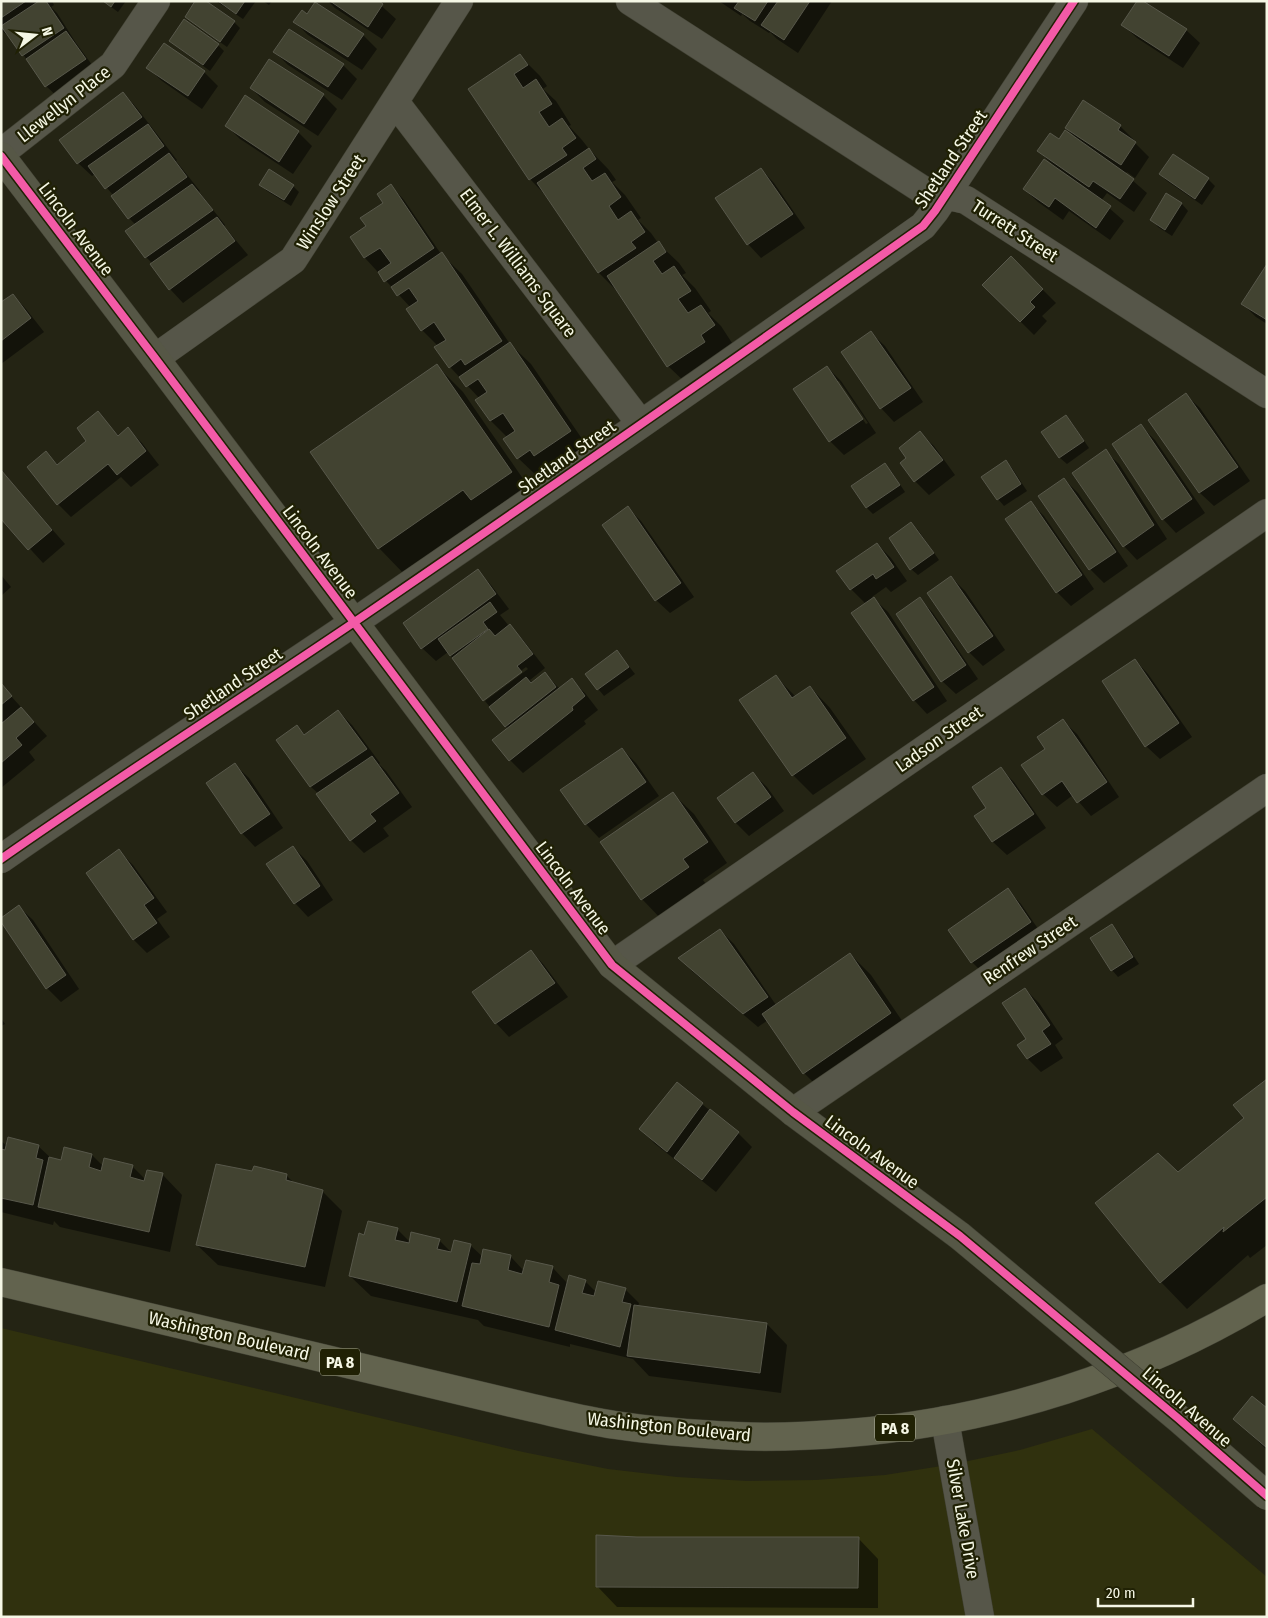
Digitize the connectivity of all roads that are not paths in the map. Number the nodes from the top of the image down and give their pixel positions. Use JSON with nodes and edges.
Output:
{"nodes":[{"id":1,"x":156,"y":1,"type":"edge"},
{"id":2,"x":459,"y":1,"type":"edge"},
{"id":3,"x":630,"y":1,"type":"edge"},
{"id":4,"x":1074,"y":1,"type":"edge"},
{"id":5,"x":395,"y":102,"type":"junction"},
{"id":6,"x":1,"y":154,"type":"edge"},
{"id":7,"x":945,"y":195,"type":"junction"},
{"id":8,"x":155,"y":358,"type":"junction"},
{"id":9,"x":1267,"y":394,"type":"edge"},
{"id":10,"x":641,"y":424,"type":"junction"},
{"id":11,"x":1267,"y":513,"type":"edge"},
{"id":12,"x":354,"y":622,"type":"junction"},
{"id":13,"x":1267,"y":788,"type":"edge"},
{"id":14,"x":3,"y":854,"type":"edge"},
{"id":15,"x":612,"y":965,"type":"junction"},
{"id":16,"x":793,"y":1112,"type":"junction"},
{"id":17,"x":1,"y":1282,"type":"edge"},
{"id":18,"x":1267,"y":1298,"type":"edge"},
{"id":19,"x":945,"y":1420,"type":"junction"},
{"id":20,"x":1267,"y":1496,"type":"edge"},
{"id":21,"x":980,"y":1617,"type":"edge"}],
"edges":[{"from":1,"to":6,"type":"street","name":"Llewellyn Place"},
{"from":2,"to":5,"type":"street","name":"Winslow Street"},
{"from":3,"to":7,"type":"street","name":"Turrett Street"},
{"from":4,"to":7,"type":"street","name":"Shetland Street"},
{"from":5,"to":8,"type":"street","name":"Winslow Street"},
{"from":5,"to":10,"type":"street","name":"Elmer L. Williams Square"},
{"from":6,"to":8,"type":"street","name":"Lincoln Avenue"},
{"from":7,"to":9,"type":"street","name":"Turrett Street"},
{"from":7,"to":10,"type":"street","name":"Shetland Street"},
{"from":8,"to":12,"type":"street","name":"Lincoln Avenue"},
{"from":10,"to":12,"type":"street","name":"Shetland Street"},
{"from":11,"to":15,"type":"street","name":"Ladson Street"},
{"from":12,"to":14,"type":"street","name":"Shetland Street"},
{"from":12,"to":15,"type":"street","name":"Lincoln Avenue"},
{"from":13,"to":16,"type":"street","name":"Renfrew Street"},
{"from":15,"to":16,"type":"street","name":"Lincoln Avenue"},
{"from":16,"to":20,"type":"street","name":"Lincoln Avenue","bridge":true},
{"from":17,"to":19,"type":"highway","name":"Washington Boulevard","number":"PA 8"},
{"from":18,"to":19,"type":"highway","name":"Washington Boulevard","number":"PA 8"},
{"from":19,"to":21,"type":"street","name":"Silver Lake Drive"}]}
